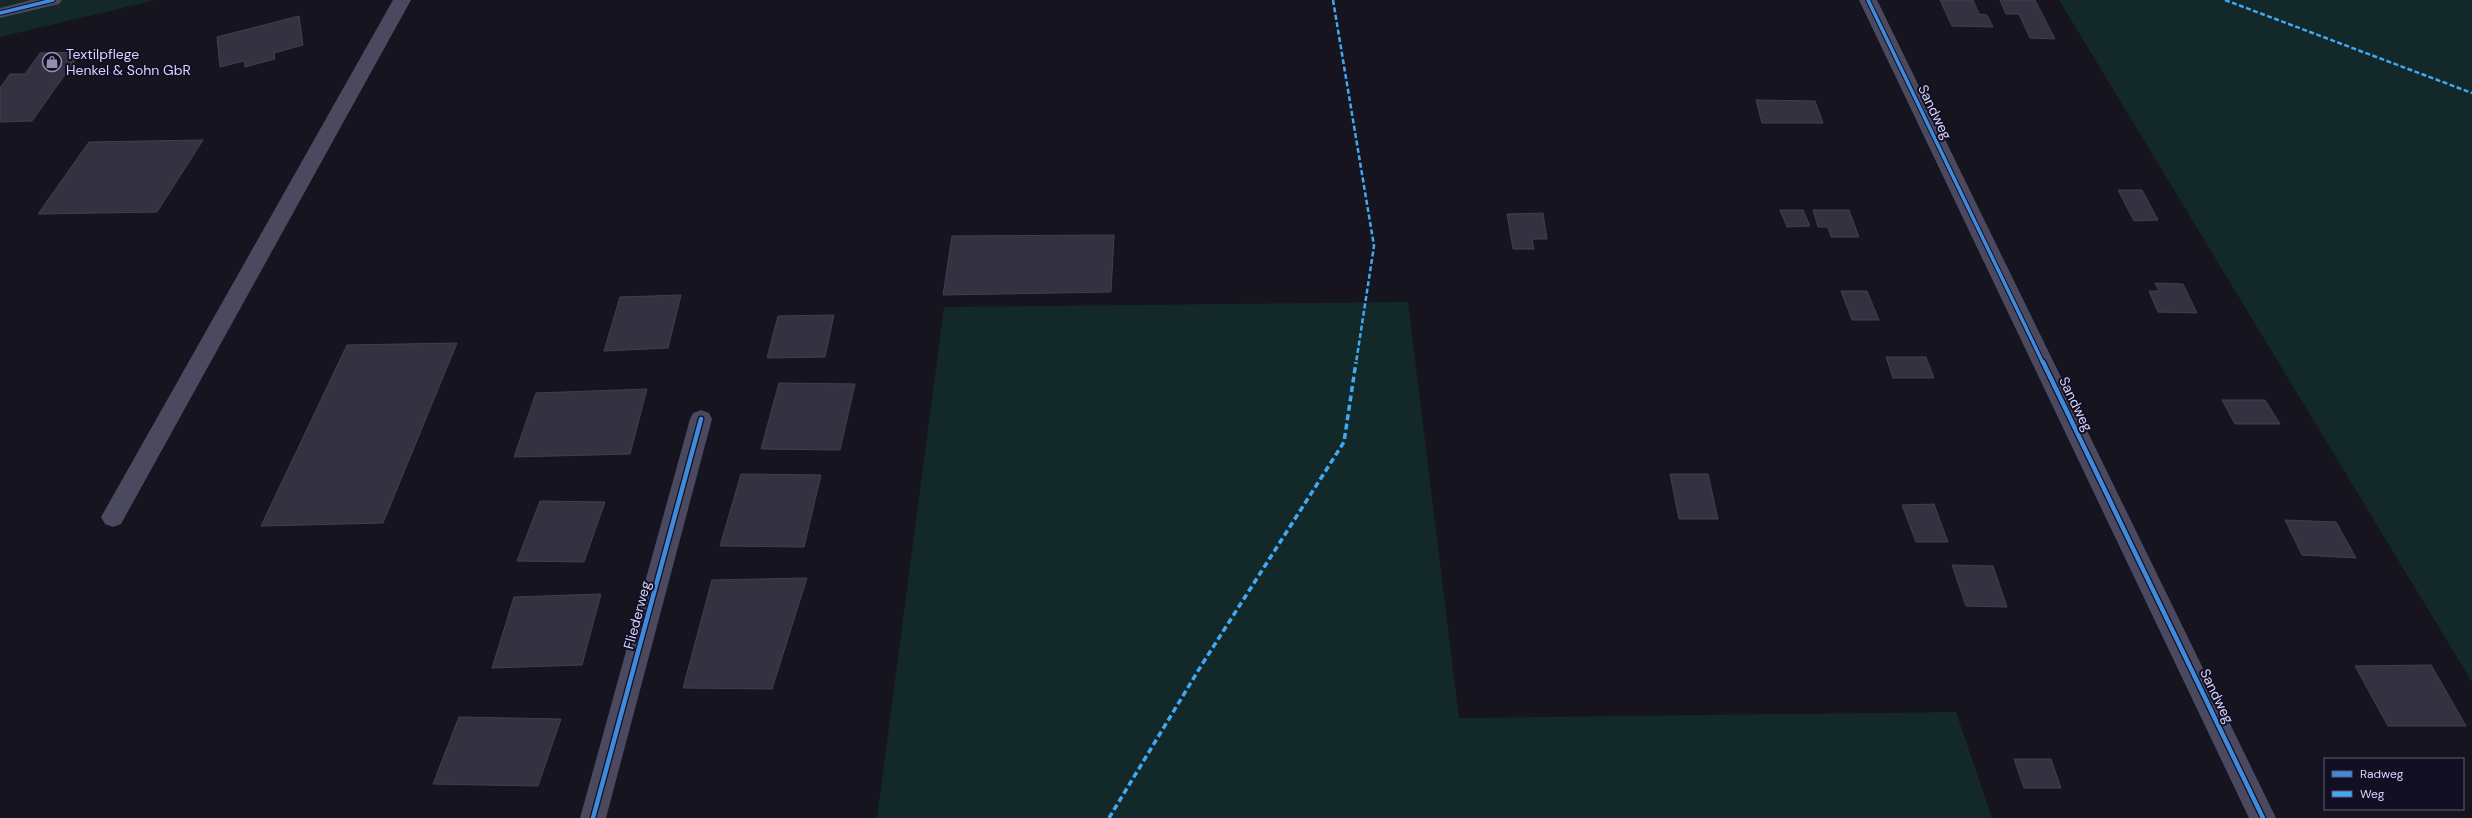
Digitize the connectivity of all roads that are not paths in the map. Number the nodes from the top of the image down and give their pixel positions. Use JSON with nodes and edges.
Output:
{"nodes":[{"id":1,"x":53,"y":0,"type":"edge"},
{"id":2,"x":402,"y":0,"type":"edge"},
{"id":3,"x":1868,"y":0,"type":"edge"},
{"id":4,"x":0,"y":13,"type":"edge"},
{"id":5,"x":701,"y":419,"type":"dead end"},
{"id":6,"x":113,"y":517,"type":"dead end"},
{"id":7,"x":593,"y":818,"type":"edge"},
{"id":8,"x":2263,"y":818,"type":"edge"}],
"edges":[{"from":1,"to":4,"type":"street"},
{"from":2,"to":6,"type":"street"},
{"from":3,"to":8,"type":"street","name":"Sandweg"},
{"from":5,"to":7,"type":"street","name":"Fliederweg"}]}
